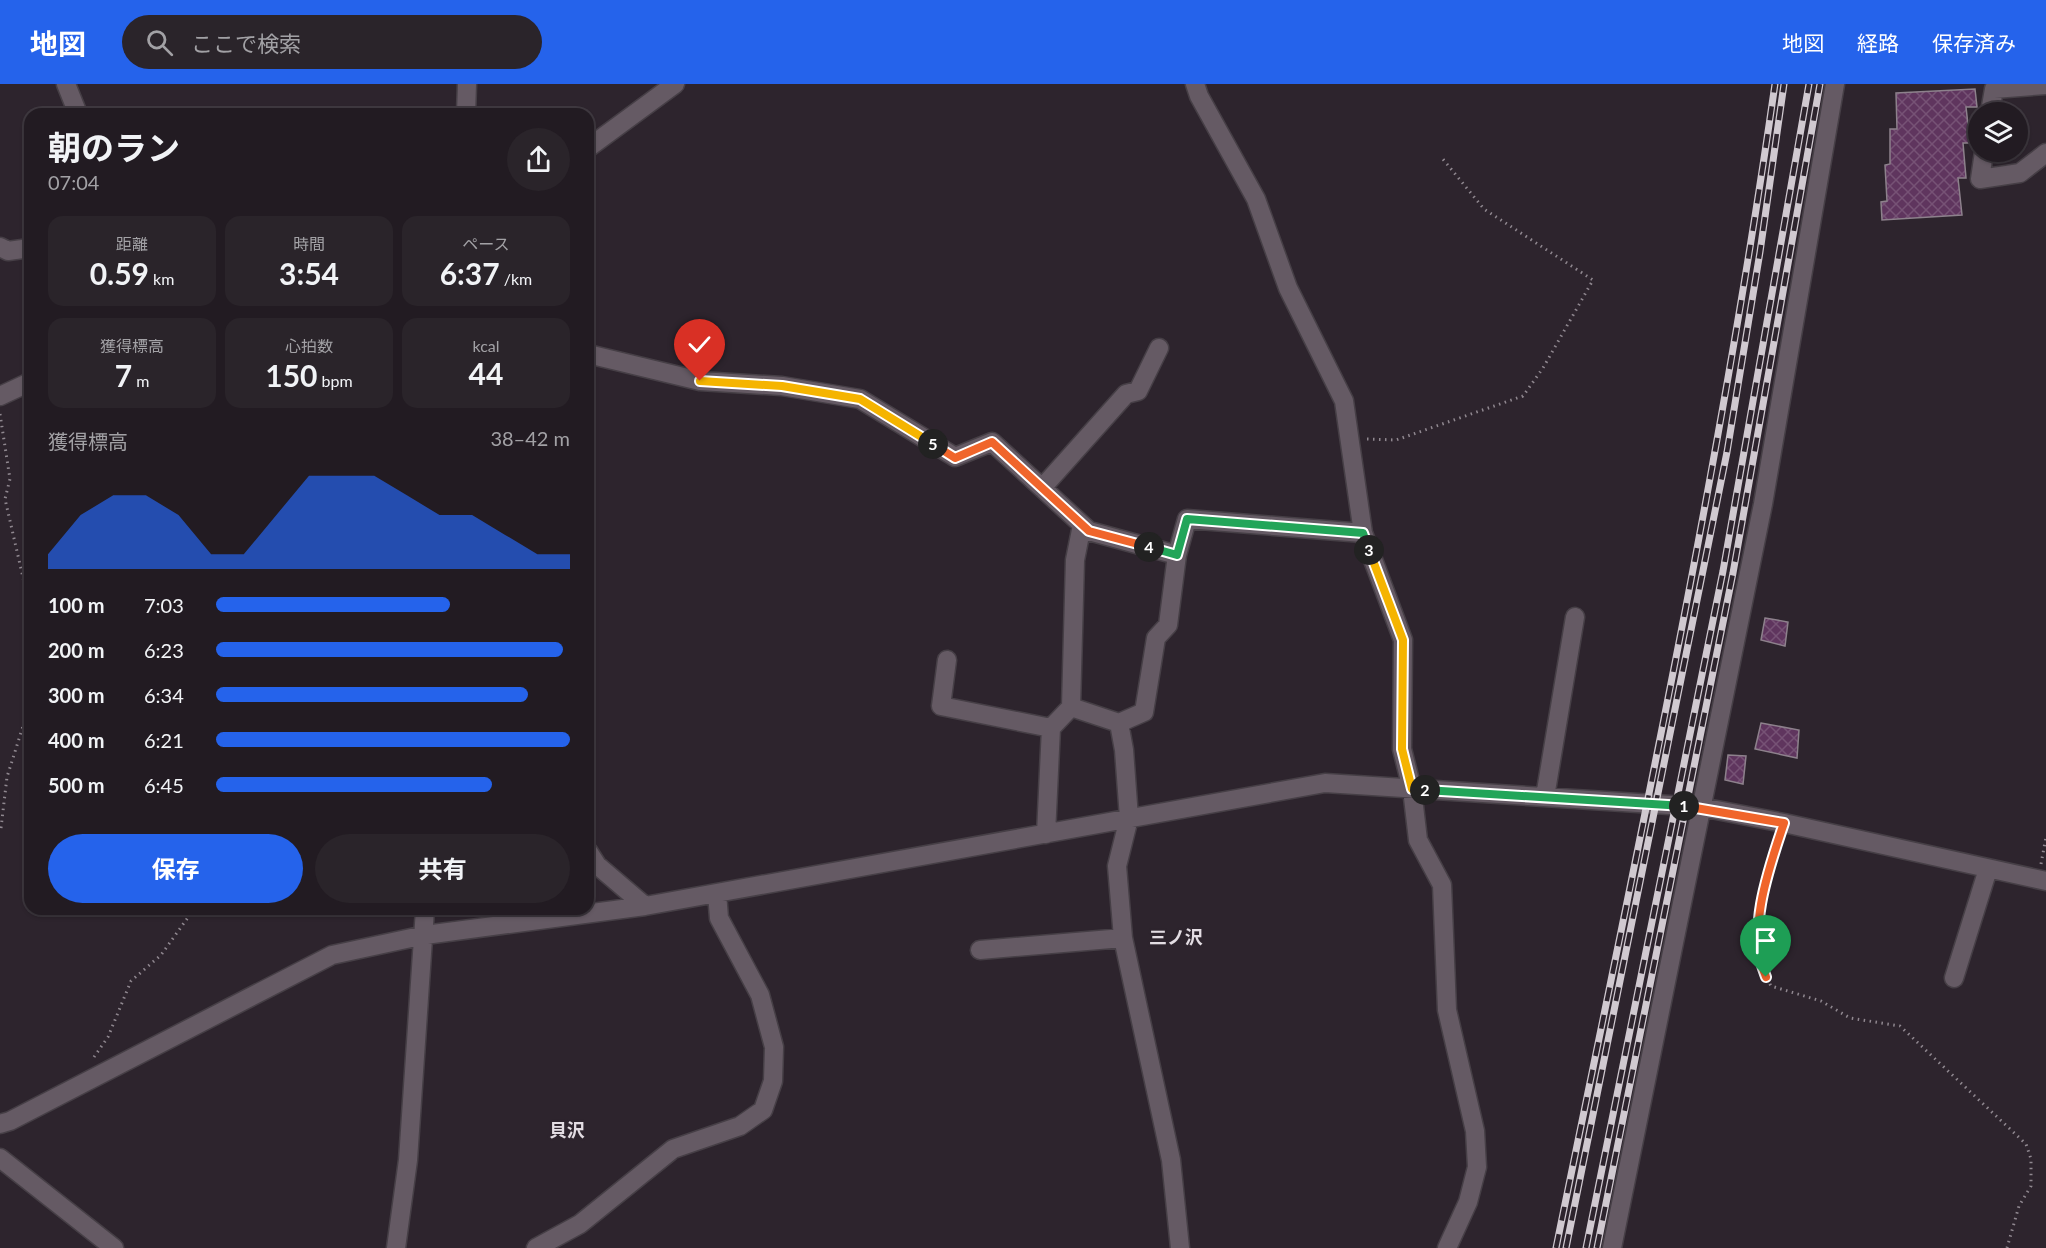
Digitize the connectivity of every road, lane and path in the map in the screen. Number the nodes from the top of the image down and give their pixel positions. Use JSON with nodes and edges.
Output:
{"nodes":[{"id":1,"x":66,"y":84,"type":"edge"},
{"id":2,"x":467,"y":84,"type":"edge"},
{"id":3,"x":675,"y":84,"type":"edge"},
{"id":4,"x":1196,"y":84,"type":"edge"},
{"id":5,"x":1835,"y":84,"type":"edge"},
{"id":6,"x":2046,"y":85,"type":"edge"},
{"id":7,"x":1992,"y":102,"type":"edge"},
{"id":8,"x":76,"y":108,"type":"edge"},
{"id":9,"x":466,"y":108,"type":"edge"},
{"id":10,"x":594,"y":144,"type":"edge"},
{"id":11,"x":2046,"y":153,"type":"edge"},
{"id":12,"x":1442,"y":158,"type":"dead end"},
{"id":13,"x":1983,"y":162,"type":"edge"},
{"id":14,"x":0,"y":247,"type":"edge"},
{"id":15,"x":24,"y":249,"type":"edge"},
{"id":16,"x":1160,"y":348,"type":"dead end"},
{"id":17,"x":594,"y":355,"type":"edge"},
{"id":18,"x":24,"y":385,"type":"edge"},
{"id":19,"x":0,"y":396,"type":"edge"},
{"id":20,"x":0,"y":414,"type":"edge"},
{"id":21,"x":1351,"y":439,"type":"junction"},
{"id":22,"x":1042,"y":488,"type":"junction"},
{"id":23,"x":1082,"y":525,"type":"junction"},
{"id":24,"x":1363,"y":533,"type":"junction"},
{"id":25,"x":1177,"y":555,"type":"junction"},
{"id":26,"x":24,"y":582,"type":"edge"},
{"id":27,"x":1575,"y":618,"type":"dead end"},
{"id":28,"x":946,"y":660,"type":"dead end"},
{"id":29,"x":1071,"y":707,"type":"junction"},
{"id":30,"x":24,"y":723,"type":"edge"},
{"id":31,"x":1119,"y":723,"type":"junction"},
{"id":32,"x":1051,"y":728,"type":"junction"},
{"id":33,"x":1412,"y":789,"type":"junction"},
{"id":34,"x":1545,"y":797,"type":"junction"},
{"id":35,"x":1701,"y":807,"type":"junction"},
{"id":36,"x":1129,"y":818,"type":"junction"},
{"id":37,"x":1784,"y":823,"type":"junction"},
{"id":38,"x":1,"y":828,"type":"edge"},
{"id":39,"x":1046,"y":834,"type":"junction"},
{"id":40,"x":2046,"y":837,"type":"edge"},
{"id":41,"x":594,"y":860,"type":"edge"},
{"id":42,"x":1988,"y":869,"type":"junction"},
{"id":43,"x":2042,"y":880,"type":"edge"},
{"id":44,"x":717,"y":893,"type":"junction"},
{"id":45,"x":645,"y":906,"type":"junction"},
{"id":46,"x":594,"y":913,"type":"edge"},
{"id":47,"x":190,"y":915,"type":"edge"},
{"id":48,"x":425,"y":915,"type":"edge"},
{"id":49,"x":577,"y":915,"type":"edge"},
{"id":50,"x":425,"y":935,"type":"junction"},
{"id":51,"x":1123,"y":938,"type":"junction"},
{"id":52,"x":980,"y":950,"type":"dead end"},
{"id":53,"x":1954,"y":978,"type":"dead end"},
{"id":54,"x":84,"y":1083,"type":"junction"},
{"id":55,"x":0,"y":1124,"type":"edge"},
{"id":56,"x":0,"y":1158,"type":"edge"},
{"id":57,"x":114,"y":1248,"type":"edge"},
{"id":58,"x":396,"y":1248,"type":"edge"},
{"id":59,"x":536,"y":1248,"type":"edge"},
{"id":60,"x":1180,"y":1248,"type":"edge"},
{"id":61,"x":1447,"y":1248,"type":"edge"},
{"id":62,"x":1612,"y":1248,"type":"edge"},
{"id":63,"x":2007,"y":1248,"type":"edge"}],
"edges":[{"from":1,"to":8,"type":"street"},
{"from":2,"to":9,"type":"street"},
{"from":3,"to":10,"type":"street"},
{"from":4,"to":21,"type":"street"},
{"from":5,"to":35,"type":"street"},
{"from":6,"to":7,"type":"street"},
{"from":11,"to":13,"type":"street"},
{"from":12,"to":21,"type":"path"},
{"from":14,"to":15,"type":"street"},
{"from":16,"to":22,"type":"street"},
{"from":17,"to":22,"type":"street"},
{"from":18,"to":19,"type":"street"},
{"from":20,"to":26,"type":"path"},
{"from":21,"to":24,"type":"street"},
{"from":22,"to":23,"type":"street"},
{"from":23,"to":25,"type":"street"},
{"from":23,"to":29,"type":"street"},
{"from":24,"to":25,"type":"street"},
{"from":24,"to":33,"type":"street"},
{"from":25,"to":31,"type":"street"},
{"from":27,"to":34,"type":"street"},
{"from":28,"to":32,"type":"street"},
{"from":29,"to":31,"type":"street"},
{"from":29,"to":32,"type":"street"},
{"from":30,"to":38,"type":"path"},
{"from":31,"to":36,"type":"street"},
{"from":32,"to":39,"type":"street"},
{"from":33,"to":34,"type":"street"},
{"from":33,"to":36,"type":"street"},
{"from":33,"to":61,"type":"street"},
{"from":34,"to":35,"type":"street"},
{"from":35,"to":37,"type":"street"},
{"from":35,"to":62,"type":"street"},
{"from":36,"to":39,"type":"street"},
{"from":36,"to":51,"type":"street"},
{"from":37,"to":42,"type":"street"},
{"from":37,"to":63,"type":"path"},
{"from":39,"to":44,"type":"street"},
{"from":40,"to":43,"type":"path"},
{"from":41,"to":45,"type":"street"},
{"from":42,"to":43,"type":"street"},
{"from":42,"to":53,"type":"street"},
{"from":44,"to":45,"type":"street"},
{"from":44,"to":59,"type":"street"},
{"from":45,"to":46,"type":"street"},
{"from":47,"to":54,"type":"path"},
{"from":48,"to":50,"type":"street"},
{"from":49,"to":50,"type":"street"},
{"from":50,"to":54,"type":"street"},
{"from":50,"to":58,"type":"street"},
{"from":51,"to":52,"type":"street"},
{"from":51,"to":60,"type":"street"},
{"from":54,"to":55,"type":"street"},
{"from":56,"to":57,"type":"street"}]}
